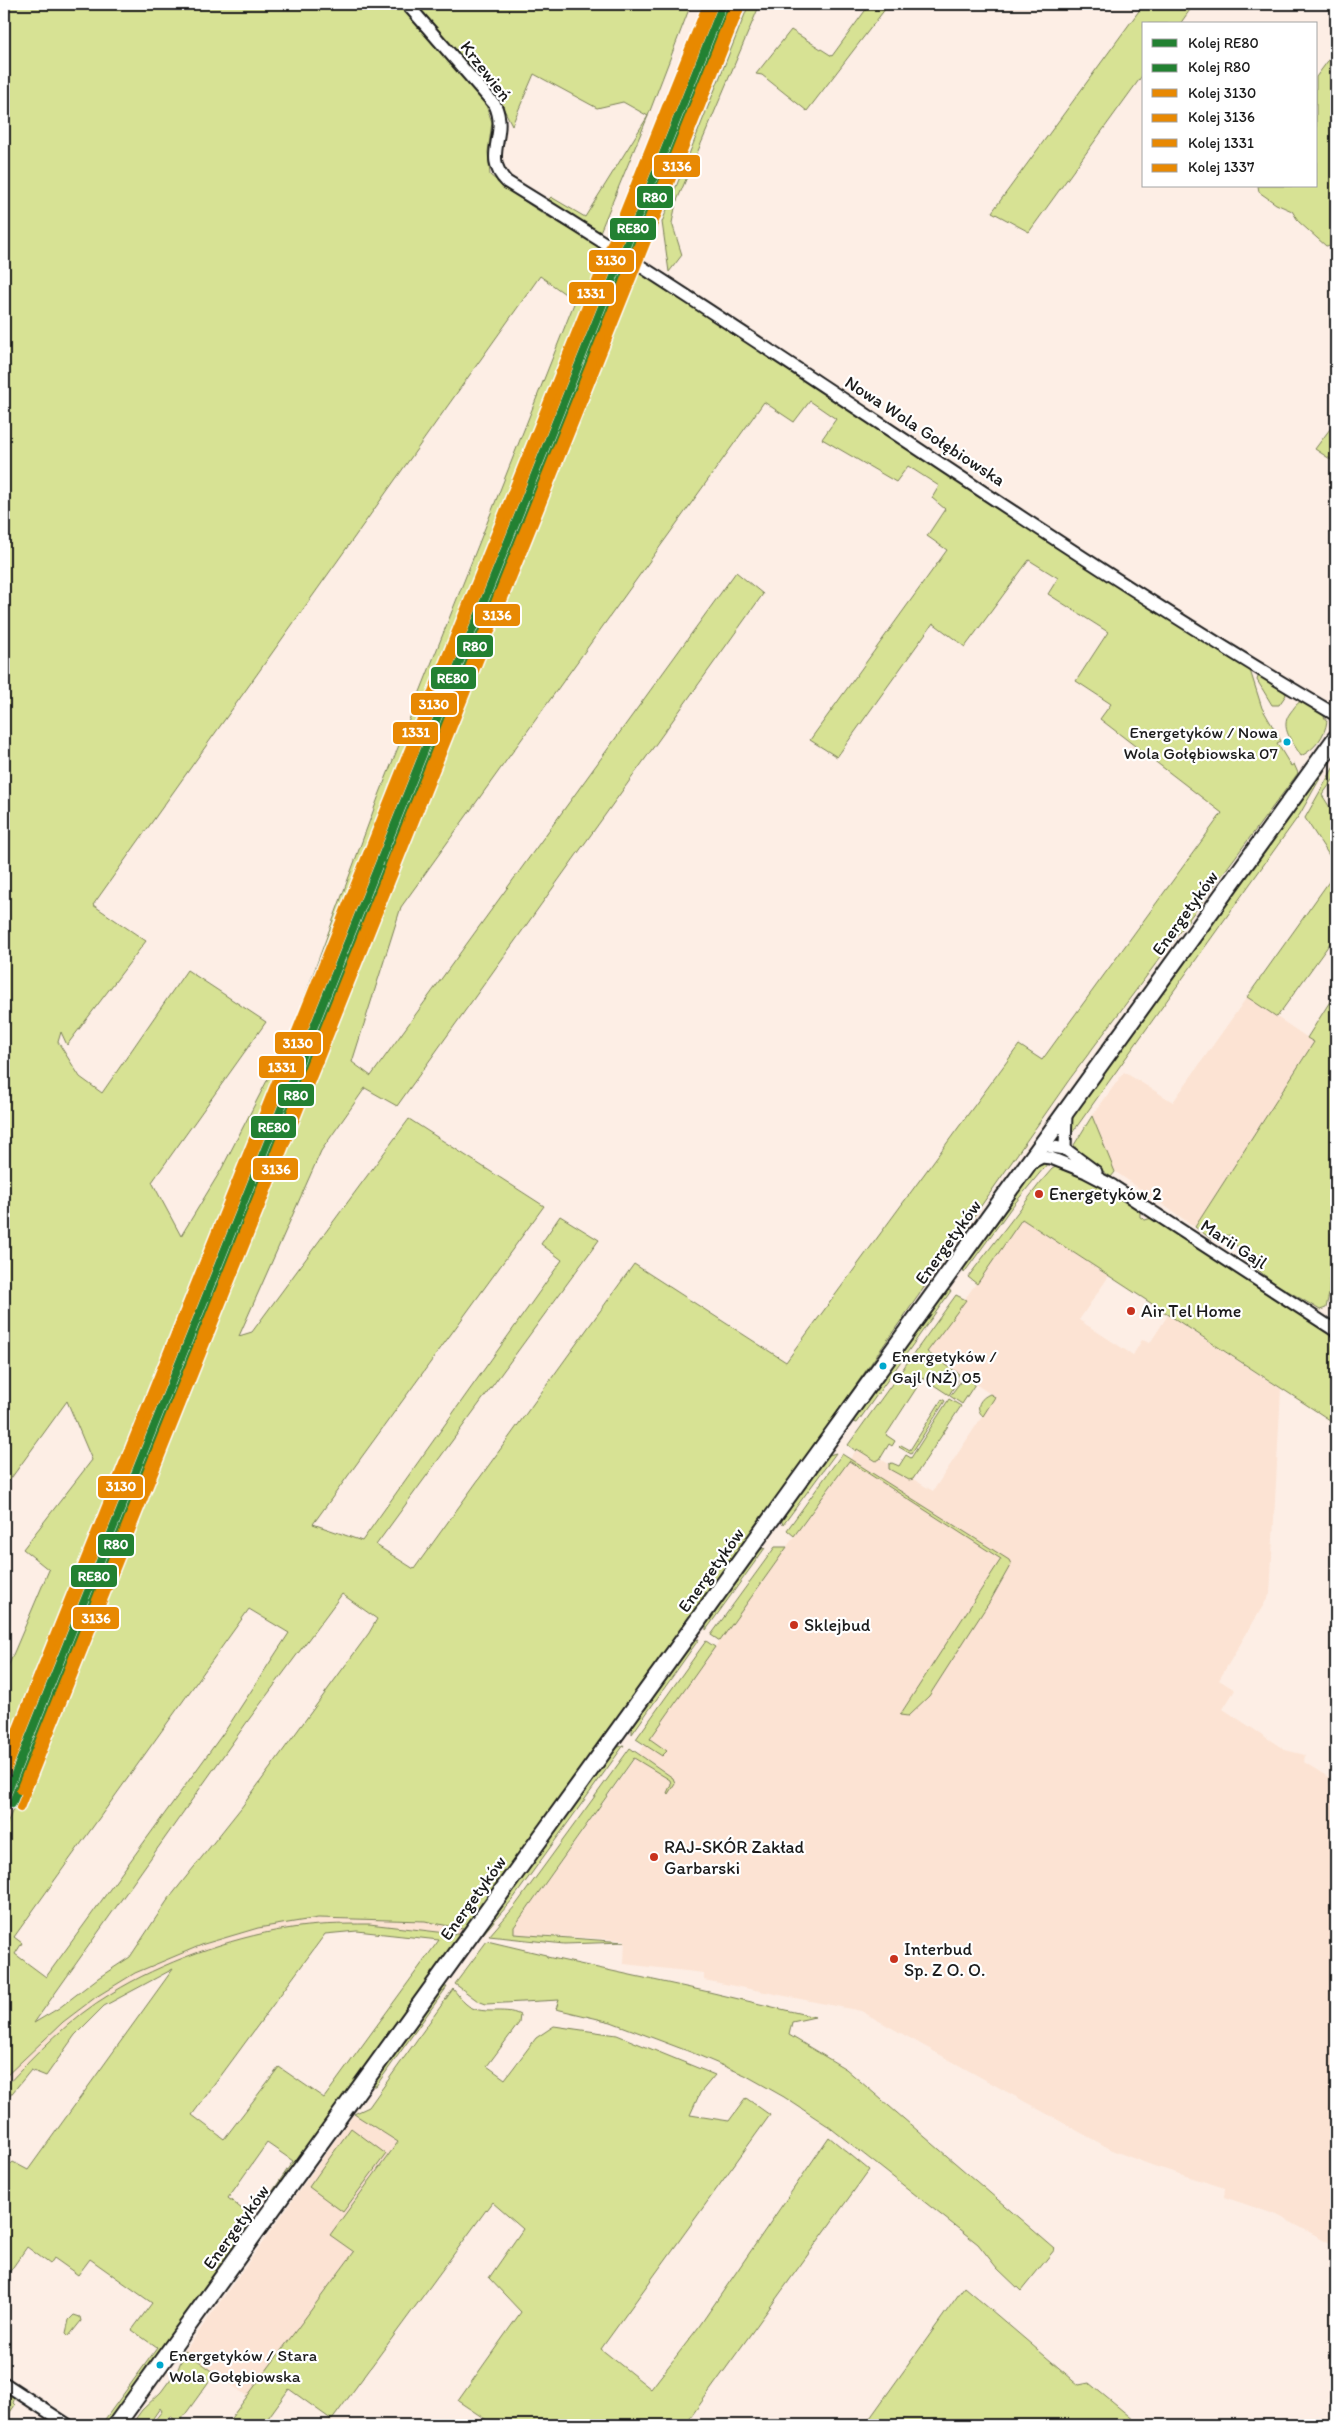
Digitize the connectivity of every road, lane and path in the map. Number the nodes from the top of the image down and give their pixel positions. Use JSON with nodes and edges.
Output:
{"nodes":[{"id":1,"x":407,"y":4,"type":"edge"},
{"id":2,"x":498,"y":172,"type":"joint"},
{"id":3,"x":1336,"y":715,"type":"edge"},
{"id":4,"x":1336,"y":738,"type":"edge"},
{"id":5,"x":1066,"y":1111,"type":"junction"},
{"id":6,"x":1042,"y":1145,"type":"junction"},
{"id":7,"x":1065,"y":1149,"type":"junction"},
{"id":8,"x":1057,"y":1160,"type":"junction"},
{"id":9,"x":1028,"y":1165,"type":"junction"},
{"id":10,"x":1113,"y":1186,"type":"junction"},
{"id":11,"x":1336,"y":1331,"type":"edge"},
{"id":12,"x":4,"y":2384,"type":"edge"},
{"id":13,"x":68,"y":2425,"type":"edge"},
{"id":14,"x":116,"y":2425,"type":"edge"}],
"edges":[{"from":1,"to":2,"type":"street","name":"Krzewień"},
{"from":2,"to":3,"type":"street","name":"Nowa Wola Gołębiowska"},
{"from":4,"to":5,"type":"main road","name":"Energetyków"},
{"from":5,"to":6,"type":"main road","name":"Energetyków"},
{"from":5,"to":7,"type":"street"},
{"from":6,"to":7,"type":"street","name":"Marii Gajl"},
{"from":6,"to":8,"type":"street","name":"Marii Gajl"},
{"from":6,"to":9,"type":"main road","name":"Energetyków"},
{"from":7,"to":10,"type":"street","name":"Marii Gajl"},
{"from":8,"to":9,"type":"street","name":"Marii Gajl"},
{"from":8,"to":10,"type":"street","name":"Marii Gajl"},
{"from":9,"to":14,"type":"main road","name":"Energetyków"},
{"from":10,"to":11,"type":"street","name":"Marii Gajl"},
{"from":12,"to":13,"type":"street"}]}
